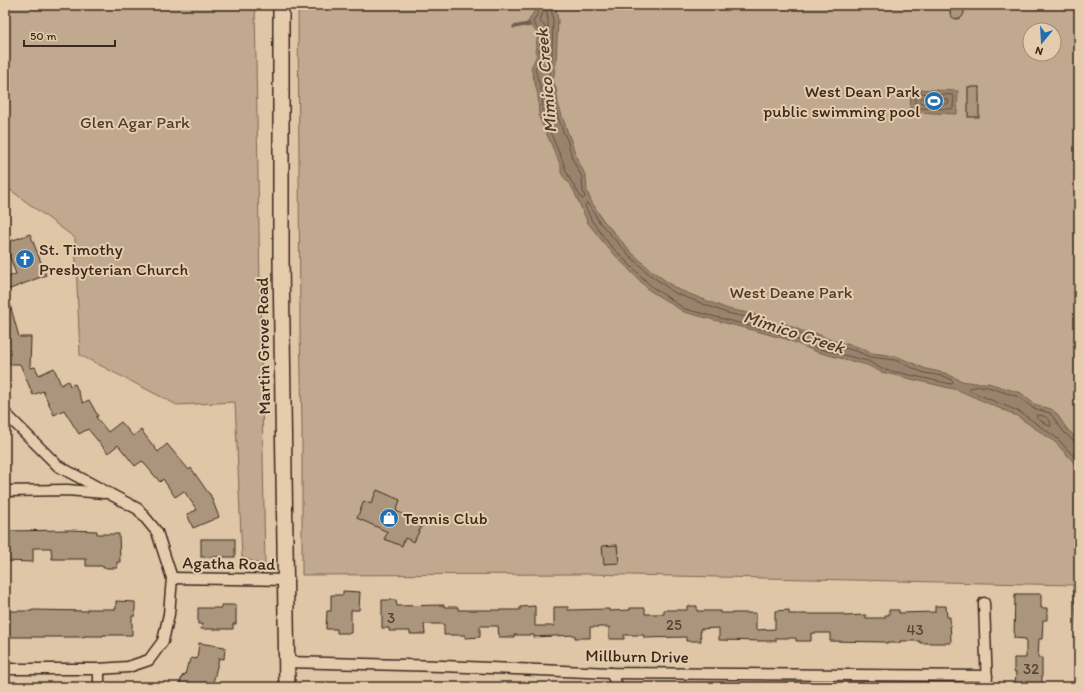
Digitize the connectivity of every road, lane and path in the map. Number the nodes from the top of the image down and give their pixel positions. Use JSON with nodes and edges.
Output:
{"nodes":[{"id":1,"x":281,"y":5,"type":"edge"},
{"id":2,"x":5,"y":413,"type":"edge"},
{"id":3,"x":5,"y":491,"type":"edge"},
{"id":4,"x":108,"y":493,"type":"junction"},
{"id":5,"x":172,"y":578,"type":"junction"},
{"id":6,"x":285,"y":580,"type":"junction"},
{"id":7,"x":984,"y":603,"type":"dead end"},
{"id":8,"x":287,"y":662,"type":"junction"},
{"id":9,"x":5,"y":669,"type":"edge"},
{"id":10,"x":99,"y":669,"type":"junction"},
{"id":11,"x":611,"y":673,"type":"junction"},
{"id":12,"x":987,"y":676,"type":"junction"},
{"id":13,"x":99,"y":687,"type":"edge"},
{"id":14,"x":287,"y":687,"type":"edge"},
{"id":15,"x":618,"y":687,"type":"edge"},
{"id":16,"x":987,"y":687,"type":"edge"}],
"edges":[{"from":1,"to":6,"type":"main road","name":"Martin Grove Road"},
{"from":2,"to":4,"type":"street"},
{"from":3,"to":4,"type":"street"},
{"from":4,"to":5,"type":"street"},
{"from":5,"to":6,"type":"street","name":"Agatha Road"},
{"from":5,"to":10,"type":"street"},
{"from":6,"to":8,"type":"main road","name":"Martin Grove Road"},
{"from":7,"to":12,"type":"street"},
{"from":8,"to":11,"type":"street","name":"Millburn Drive"},
{"from":8,"to":14,"type":"main road","name":"Martin Grove Road"},
{"from":9,"to":10,"type":"street"},
{"from":10,"to":13,"type":"street"},
{"from":11,"to":12,"type":"street","name":"Millburn Drive"},
{"from":11,"to":15,"type":"street"},
{"from":12,"to":16,"type":"street"}]}
